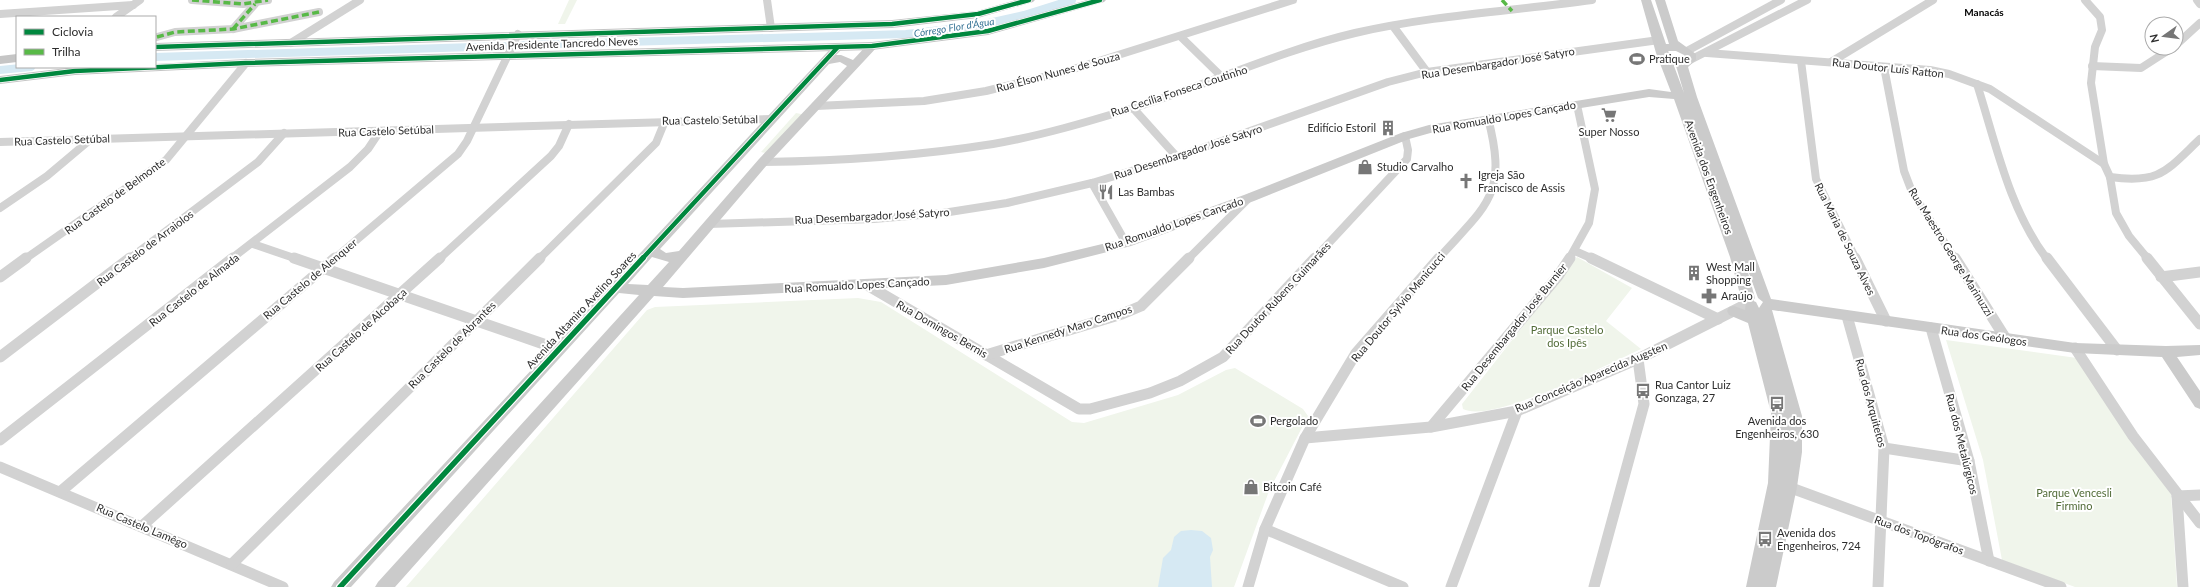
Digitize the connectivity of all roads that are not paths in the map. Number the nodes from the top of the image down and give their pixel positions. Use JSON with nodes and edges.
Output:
{"nodes":[{"id":1,"x":192,"y":0,"type":"edge"},
{"id":2,"x":209,"y":0,"type":"edge"},
{"id":3,"x":268,"y":0,"type":"edge"},
{"id":4,"x":360,"y":0,"type":"edge"},
{"id":5,"x":767,"y":0,"type":"edge"},
{"id":6,"x":1029,"y":0,"type":"edge"},
{"id":7,"x":1100,"y":0,"type":"edge"},
{"id":8,"x":1293,"y":0,"type":"edge"},
{"id":9,"x":1592,"y":0,"type":"edge"},
{"id":10,"x":1646,"y":0,"type":"edge"},
{"id":11,"x":1660,"y":0,"type":"edge"},
{"id":12,"x":1781,"y":0,"type":"edge"},
{"id":13,"x":1807,"y":0,"type":"edge"},
{"id":14,"x":1933,"y":0,"type":"edge"},
{"id":15,"x":2085,"y":0,"type":"edge"},
{"id":16,"x":2197,"y":0,"type":"edge"},
{"id":17,"x":136,"y":2,"type":"edge"},
{"id":18,"x":254,"y":4,"type":"junction"},
{"id":19,"x":2200,"y":4,"type":"edge"},
{"id":20,"x":319,"y":12,"type":"dead end"},
{"id":21,"x":0,"y":14,"type":"edge"},
{"id":22,"x":117,"y":16,"type":"edge"},
{"id":23,"x":2200,"y":23,"type":"edge"},
{"id":24,"x":1393,"y":26,"type":"junction"},
{"id":25,"x":772,"y":28,"type":"junction"},
{"id":26,"x":233,"y":29,"type":"junction"},
{"id":27,"x":1180,"y":37,"type":"junction"},
{"id":28,"x":2184,"y":38,"type":"edge"},
{"id":29,"x":1709,"y":40,"type":"junction"},
{"id":30,"x":156,"y":42,"type":"edge"},
{"id":31,"x":291,"y":42,"type":"junction"},
{"id":32,"x":1719,"y":45,"type":"junction"},
{"id":33,"x":512,"y":46,"type":"junction"},
{"id":34,"x":872,"y":46,"type":"junction"},
{"id":35,"x":837,"y":48,"type":"junction"},
{"id":36,"x":1662,"y":49,"type":"junction"},
{"id":37,"x":1707,"y":53,"type":"junction"},
{"id":38,"x":1685,"y":55,"type":"junction"},
{"id":39,"x":1744,"y":55,"type":"junction"},
{"id":40,"x":2160,"y":56,"type":"edge"},
{"id":41,"x":16,"y":58,"type":"edge"},
{"id":42,"x":0,"y":60,"type":"edge"},
{"id":43,"x":825,"y":61,"type":"junction"},
{"id":44,"x":1801,"y":61,"type":"junction"},
{"id":45,"x":1831,"y":62,"type":"junction"},
{"id":46,"x":246,"y":63,"type":"junction"},
{"id":47,"x":855,"y":65,"type":"junction"},
{"id":48,"x":2092,"y":66,"type":"junction"},
{"id":49,"x":156,"y":67,"type":"edge"},
{"id":50,"x":1884,"y":67,"type":"junction"},
{"id":51,"x":139,"y":68,"type":"edge"},
{"id":52,"x":1427,"y":72,"type":"junction"},
{"id":53,"x":1222,"y":77,"type":"junction"},
{"id":54,"x":1674,"y":79,"type":"junction"},
{"id":55,"x":0,"y":80,"type":"edge"},
{"id":56,"x":1978,"y":84,"type":"junction"},
{"id":57,"x":1649,"y":93,"type":"junction"},
{"id":58,"x":1685,"y":96,"type":"junction"},
{"id":59,"x":1577,"y":105,"type":"junction"},
{"id":60,"x":816,"y":106,"type":"junction"},
{"id":61,"x":1133,"y":108,"type":"junction"},
{"id":62,"x":1488,"y":118,"type":"junction"},
{"id":63,"x":772,"y":119,"type":"junction"},
{"id":64,"x":665,"y":121,"type":"junction"},
{"id":65,"x":569,"y":124,"type":"junction"},
{"id":66,"x":474,"y":127,"type":"junction"},
{"id":67,"x":380,"y":132,"type":"junction"},
{"id":68,"x":284,"y":133,"type":"junction"},
{"id":69,"x":187,"y":136,"type":"junction"},
{"id":70,"x":1405,"y":136,"type":"junction"},
{"id":71,"x":91,"y":139,"type":"junction"},
{"id":72,"x":2200,"y":139,"type":"edge"},
{"id":73,"x":0,"y":142,"type":"edge"},
{"id":74,"x":1177,"y":156,"type":"junction"},
{"id":75,"x":763,"y":162,"type":"junction"},
{"id":76,"x":2104,"y":164,"type":"junction"},
{"id":77,"x":2110,"y":177,"type":"junction"},
{"id":78,"x":1092,"y":183,"type":"junction"},
{"id":79,"x":1249,"y":198,"type":"junction"},
{"id":80,"x":0,"y":208,"type":"edge"},
{"id":81,"x":709,"y":224,"type":"junction"},
{"id":82,"x":1126,"y":243,"type":"junction"},
{"id":83,"x":253,"y":244,"type":"junction"},
{"id":84,"x":652,"y":248,"type":"junction"},
{"id":85,"x":1575,"y":251,"type":"junction"},
{"id":86,"x":684,"y":254,"type":"junction"},
{"id":87,"x":1737,"y":257,"type":"junction"},
{"id":88,"x":1751,"y":258,"type":"junction"},
{"id":89,"x":322,"y":268,"type":"junction"},
{"id":90,"x":2200,"y":272,"type":"edge"},
{"id":91,"x":2161,"y":276,"type":"junction"},
{"id":92,"x":0,"y":277,"type":"edge"},
{"id":93,"x":867,"y":285,"type":"junction"},
{"id":94,"x":614,"y":288,"type":"junction"},
{"id":95,"x":649,"y":291,"type":"junction"},
{"id":96,"x":399,"y":296,"type":"junction"},
{"id":97,"x":1758,"y":303,"type":"junction"},
{"id":98,"x":1734,"y":311,"type":"junction"},
{"id":99,"x":1847,"y":316,"type":"junction"},
{"id":100,"x":1718,"y":319,"type":"junction"},
{"id":101,"x":1755,"y":320,"type":"junction"},
{"id":102,"x":476,"y":321,"type":"junction"},
{"id":103,"x":1886,"y":321,"type":"junction"},
{"id":104,"x":2200,"y":324,"type":"edge"},
{"id":105,"x":1932,"y":328,"type":"junction"},
{"id":106,"x":2006,"y":339,"type":"junction"},
{"id":107,"x":2075,"y":348,"type":"junction"},
{"id":108,"x":558,"y":349,"type":"junction"},
{"id":109,"x":2117,"y":350,"type":"junction"},
{"id":110,"x":2200,"y":350,"type":"edge"},
{"id":111,"x":2166,"y":352,"type":"junction"},
{"id":112,"x":986,"y":355,"type":"junction"},
{"id":113,"x":0,"y":358,"type":"edge"},
{"id":114,"x":1638,"y":359,"type":"junction"},
{"id":115,"x":2200,"y":403,"type":"edge"},
{"id":116,"x":1078,"y":409,"type":"joint"},
{"id":117,"x":1517,"y":411,"type":"junction"},
{"id":118,"x":1431,"y":427,"type":"junction"},
{"id":119,"x":1305,"y":438,"type":"junction"},
{"id":120,"x":0,"y":440,"type":"edge"},
{"id":121,"x":1884,"y":448,"type":"junction"},
{"id":122,"x":1969,"y":461,"type":"junction"},
{"id":123,"x":0,"y":466,"type":"edge"},
{"id":124,"x":1783,"y":485,"type":"junction"},
{"id":125,"x":60,"y":492,"type":"junction"},
{"id":126,"x":2200,"y":495,"type":"edge"},
{"id":127,"x":2177,"y":496,"type":"junction"},
{"id":128,"x":1882,"y":521,"type":"junction"},
{"id":129,"x":2200,"y":523,"type":"edge"},
{"id":130,"x":142,"y":526,"type":"junction"},
{"id":131,"x":1265,"y":529,"type":"junction"},
{"id":132,"x":1989,"y":561,"type":"junction"},
{"id":133,"x":232,"y":564,"type":"junction"},
{"id":134,"x":283,"y":587,"type":"edge"},
{"id":135,"x":340,"y":587,"type":"edge"},
{"id":136,"x":384,"y":587,"type":"edge"},
{"id":137,"x":1248,"y":587,"type":"edge"},
{"id":138,"x":1403,"y":587,"type":"edge"},
{"id":139,"x":1451,"y":587,"type":"edge"},
{"id":140,"x":1594,"y":587,"type":"edge"},
{"id":141,"x":1756,"y":587,"type":"edge"},
{"id":142,"x":1767,"y":587,"type":"edge"},
{"id":143,"x":1878,"y":587,"type":"edge"},
{"id":144,"x":2061,"y":587,"type":"edge"},
{"id":145,"x":2183,"y":587,"type":"edge"}],
"edges":[{"from":1,"to":2,"type":"street"},
{"from":2,"to":18,"type":"street"},
{"from":3,"to":18,"type":"street"},
{"from":4,"to":31,"type":"street"},
{"from":5,"to":25,"type":"street"},
{"from":6,"to":25,"type":"main road","name":"Avenida Presidente Tancredo Neves"},
{"from":7,"to":34,"type":"main road","name":"Avenida Presidente Tancredo Neves"},
{"from":8,"to":27,"type":"street","name":"Rua Élson Nunes de Souza"},
{"from":9,"to":24,"type":"street","name":"Rua Cecília Fonseca Coutinho"},
{"from":10,"to":36,"type":"street","name":"Avenida dos Engenheiros"},
{"from":11,"to":38,"type":"street","name":"Avenida dos Engenheiros"},
{"from":12,"to":29,"type":"street"},
{"from":13,"to":32,"type":"street"},
{"from":14,"to":45,"type":"street"},
{"from":15,"to":48,"type":"street"},
{"from":16,"to":19,"type":"street"},
{"from":17,"to":21,"type":"street"},
{"from":17,"to":22,"type":"street"},
{"from":18,"to":26,"type":"street"},
{"from":20,"to":26,"type":"street"},
{"from":23,"to":28,"type":"street"},
{"from":24,"to":52,"type":"street"},
{"from":24,"to":53,"type":"street","name":"Rua Cecília Fonseca Coutinho"},
{"from":25,"to":33,"type":"main road","name":"Avenida Presidente Tancredo Neves"},
{"from":26,"to":30,"type":"street"},
{"from":27,"to":53,"type":"street"},
{"from":27,"to":60,"type":"street","name":"Rua Élson Nunes de Souza"},
{"from":29,"to":32,"type":"street","name":"Rua Doutor Luís Ratton"},
{"from":29,"to":38,"type":"street"},
{"from":30,"to":31,"type":"main road","name":"Avenida Presidente Tancredo Neves"},
{"from":31,"to":33,"type":"main road","name":"Avenida Presidente Tancredo Neves"},
{"from":32,"to":37,"type":"street"},
{"from":32,"to":39,"type":"street","name":"Rua Doutor Luís Ratton"},
{"from":33,"to":35,"type":"main road","name":"Avenida Presidente Tancredo Neves"},
{"from":33,"to":46,"type":"main road","name":"Avenida Presidente Tancredo Neves"},
{"from":33,"to":66,"type":"street","name":"Rua Castelo de Alenquer"},
{"from":34,"to":35,"type":"main road","name":"Avenida Presidente Tancredo Neves"},
{"from":34,"to":47,"type":"street"},
{"from":35,"to":43,"type":"street","name":"Avenida Altamiro Avelino Soares"},
{"from":36,"to":38,"type":"street"},
{"from":36,"to":52,"type":"street","name":"Rua Desembargador José Satyro"},
{"from":36,"to":54,"type":"street","name":"Avenida dos Engenheiros"},
{"from":37,"to":38,"type":"street"},
{"from":37,"to":39,"type":"street","name":"Rua Doutor Luís Ratton"},
{"from":38,"to":58,"type":"street","name":"Avenida dos Engenheiros"},
{"from":39,"to":44,"type":"street","name":"Rua Doutor Luís Ratton"},
{"from":40,"to":48,"type":"street"},
{"from":41,"to":42,"type":"main road"},
{"from":43,"to":47,"type":"street"},
{"from":43,"to":63,"type":"street","name":"Avenida Altamiro Avelino Soares"},
{"from":44,"to":45,"type":"street","name":"Rua Doutor Luís Ratton"},
{"from":44,"to":103,"type":"street","name":"Rua Maria de Souza Alves"},
{"from":45,"to":50,"type":"street","name":"Rua Doutor Luís Ratton"},
{"from":46,"to":49,"type":"main road","name":"Avenida Presidente Tancredo Neves"},
{"from":46,"to":69,"type":"street","name":"Rua Castelo de Belmonte"},
{"from":47,"to":60,"type":"street"},
{"from":48,"to":76,"type":"street"},
{"from":50,"to":56,"type":"street","name":"Rua Doutor Luís Ratton"},
{"from":50,"to":106,"type":"street","name":"Rua Maestro George Marinuzzi"},
{"from":51,"to":55,"type":"main road","name":"Avenida Presidente Tancredo Neves"},
{"from":52,"to":74,"type":"street","name":"Rua Desembargador José Satyro"},
{"from":53,"to":61,"type":"street","name":"Rua Cecília Fonseca Coutinho"},
{"from":54,"to":57,"type":"street","name":"Rua Romualdo Lopes Cançado"},
{"from":54,"to":58,"type":"street","name":"Avenida dos Engenheiros"},
{"from":56,"to":76,"type":"street","name":"Rua Doutor Luís Ratton"},
{"from":56,"to":109,"type":"street"},
{"from":57,"to":58,"type":"street","name":"Rua Romualdo Lopes Cançado"},
{"from":57,"to":59,"type":"street","name":"Rua Romualdo Lopes Cançado"},
{"from":58,"to":87,"type":"street","name":"Avenida dos Engenheiros"},
{"from":58,"to":88,"type":"street","name":"Avenida dos Engenheiros"},
{"from":59,"to":62,"type":"street","name":"Rua Romualdo Lopes Cançado"},
{"from":59,"to":85,"type":"street","name":"Rua Desembargador José Burnier"},
{"from":60,"to":75,"type":"street"},
{"from":61,"to":74,"type":"street"},
{"from":61,"to":75,"type":"street","name":"Rua Cecília Fonseca Coutinho"},
{"from":62,"to":70,"type":"street","name":"Rua Romualdo Lopes Cançado"},
{"from":62,"to":119,"type":"street","name":"Rua Doutor Sylvio Menicucci"},
{"from":63,"to":64,"type":"street","name":"Rua Castelo Setúbal"},
{"from":63,"to":84,"type":"street","name":"Avenida Altamiro Avelino Soares"},
{"from":64,"to":65,"type":"street","name":"Rua Castelo Setúbal"},
{"from":64,"to":102,"type":"street","name":"Rua Castelo de Abrantes"},
{"from":65,"to":66,"type":"street","name":"Rua Castelo Setúbal"},
{"from":65,"to":96,"type":"street","name":"Rua Castelo de Alcobaça"},
{"from":66,"to":67,"type":"street","name":"Rua Castelo Setúbal"},
{"from":66,"to":89,"type":"street","name":"Rua Castelo de Alenquer"},
{"from":67,"to":68,"type":"street","name":"Rua Castelo Setúbal"},
{"from":67,"to":83,"type":"street","name":"Rua Castelo de Almada"},
{"from":68,"to":69,"type":"street","name":"Rua Castelo Setúbal"},
{"from":68,"to":113,"type":"street","name":"Rua Castelo de Arraiolos"},
{"from":69,"to":71,"type":"street","name":"Rua Castelo Setúbal"},
{"from":69,"to":92,"type":"street","name":"Rua Castelo de Belmonte"},
{"from":70,"to":79,"type":"street","name":"Rua Romualdo Lopes Cançado"},
{"from":70,"to":116,"type":"street","name":"Rua Doutor Rubens Guimarães"},
{"from":71,"to":73,"type":"street","name":"Rua Castelo Setúbal"},
{"from":71,"to":80,"type":"street"},
{"from":72,"to":77,"type":"street"},
{"from":74,"to":78,"type":"street","name":"Rua Desembargador José Satyro"},
{"from":75,"to":81,"type":"street"},
{"from":76,"to":77,"type":"street"},
{"from":77,"to":91,"type":"street"},
{"from":78,"to":81,"type":"street","name":"Rua Desembargador José Satyro"},
{"from":78,"to":82,"type":"street"},
{"from":79,"to":82,"type":"street","name":"Rua Romualdo Lopes Cançado"},
{"from":79,"to":112,"type":"street","name":"Rua Kennedy Maro Campos"},
{"from":81,"to":86,"type":"street"},
{"from":82,"to":93,"type":"street","name":"Rua Romualdo Lopes Cançado"},
{"from":83,"to":89,"type":"street"},
{"from":83,"to":120,"type":"street","name":"Rua Castelo de Almada"},
{"from":84,"to":86,"type":"street"},
{"from":84,"to":94,"type":"street","name":"Avenida Altamiro Avelino Soares"},
{"from":85,"to":100,"type":"street"},
{"from":85,"to":118,"type":"street","name":"Rua Desembargador José Burnier"},
{"from":86,"to":95,"type":"street"},
{"from":87,"to":88,"type":"street"},
{"from":87,"to":97,"type":"street","name":"Avenida dos Engenheiros"},
{"from":88,"to":97,"type":"street","name":"Avenida dos Engenheiros"},
{"from":89,"to":96,"type":"street"},
{"from":89,"to":125,"type":"street","name":"Rua Castelo de Alenquer"},
{"from":90,"to":91,"type":"street"},
{"from":91,"to":104,"type":"street"},
{"from":93,"to":95,"type":"street","name":"Rua Romualdo Lopes Cançado"},
{"from":93,"to":112,"type":"street","name":"Rua Domingos Bernis"},
{"from":94,"to":95,"type":"street","name":"Rua Romualdo Lopes Cançado"},
{"from":94,"to":108,"type":"street","name":"Avenida Altamiro Avelino Soares"},
{"from":95,"to":136,"type":"street"},
{"from":96,"to":102,"type":"street"},
{"from":96,"to":130,"type":"street","name":"Rua Castelo de Alcobaça"},
{"from":97,"to":98,"type":"street","name":"Rua Conceição Aparecida Augsten"},
{"from":97,"to":99,"type":"street","name":"Rua dos Geólogos"},
{"from":97,"to":101,"type":"street","name":"Avenida dos Engenheiros"},
{"from":97,"to":124,"type":"street","name":"Avenida dos Engenheiros"},
{"from":98,"to":100,"type":"street","name":"Rua Conceição Aparecida Augsten"},
{"from":98,"to":101,"type":"street"},
{"from":99,"to":103,"type":"street","name":"Rua dos Geólogos"},
{"from":99,"to":121,"type":"street","name":"Rua dos Arquitetos"},
{"from":100,"to":114,"type":"street","name":"Rua Conceição Aparecida Augsten"},
{"from":101,"to":124,"type":"street","name":"Avenida dos Engenheiros"},
{"from":102,"to":108,"type":"street"},
{"from":102,"to":133,"type":"street","name":"Rua Castelo de Abrantes"},
{"from":103,"to":105,"type":"street","name":"Rua dos Geólogos"},
{"from":105,"to":106,"type":"street","name":"Rua dos Geólogos"},
{"from":105,"to":122,"type":"street","name":"Rua dos Metalúrgicos"},
{"from":106,"to":107,"type":"street","name":"Rua dos Geólogos"},
{"from":107,"to":109,"type":"street","name":"Rua dos Geólogos"},
{"from":107,"to":127,"type":"street"},
{"from":108,"to":135,"type":"street","name":"Avenida Altamiro Avelino Soares"},
{"from":109,"to":111,"type":"street","name":"Rua dos Geólogos"},
{"from":110,"to":111,"type":"street","name":"Rua dos Geólogos"},
{"from":111,"to":115,"type":"street"},
{"from":112,"to":116,"type":"street","name":"Rua Domingos Bernis"},
{"from":114,"to":117,"type":"street","name":"Rua Conceição Aparecida Augsten"},
{"from":114,"to":140,"type":"street"},
{"from":117,"to":118,"type":"street","name":"Rua Conceição Aparecida Augsten"},
{"from":117,"to":139,"type":"street"},
{"from":118,"to":119,"type":"street","name":"Rua Conceição Aparecida Augsten"},
{"from":119,"to":131,"type":"street","name":"Rua Doutor Sylvio Menicucci"},
{"from":121,"to":122,"type":"street"},
{"from":121,"to":128,"type":"street","name":"Rua dos Arquitetos"},
{"from":122,"to":132,"type":"street","name":"Rua dos Metalúrgicos"},
{"from":123,"to":125,"type":"street","name":"Rua Castelo Lamêgo"},
{"from":124,"to":128,"type":"street","name":"Rua dos Topógrafos"},
{"from":124,"to":141,"type":"street","name":"Avenida dos Engenheiros"},
{"from":124,"to":142,"type":"street","name":"Avenida dos Engenheiros"},
{"from":125,"to":130,"type":"street","name":"Rua Castelo Lamêgo"},
{"from":126,"to":127,"type":"street"},
{"from":127,"to":129,"type":"street"},
{"from":127,"to":145,"type":"street"},
{"from":128,"to":132,"type":"street","name":"Rua dos Topógrafos"},
{"from":128,"to":143,"type":"street","name":"Rua dos Arquitetos"},
{"from":130,"to":133,"type":"street","name":"Rua Castelo Lamêgo"},
{"from":131,"to":137,"type":"street","name":"Rua Doutor Sylvio Menicucci"},
{"from":131,"to":138,"type":"street"},
{"from":132,"to":144,"type":"street","name":"Rua dos Topógrafos"},
{"from":133,"to":134,"type":"street","name":"Rua Castelo Lamêgo"}]}
